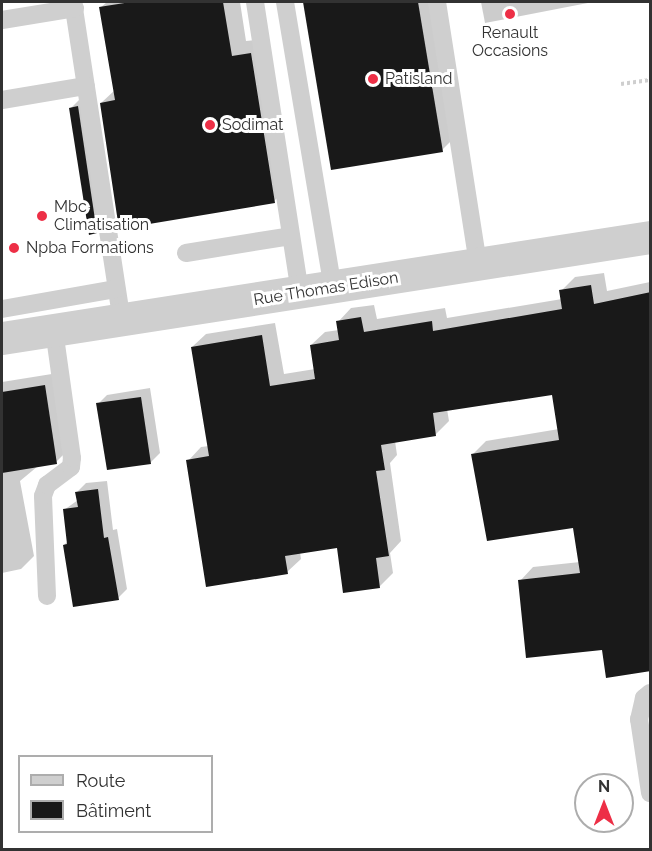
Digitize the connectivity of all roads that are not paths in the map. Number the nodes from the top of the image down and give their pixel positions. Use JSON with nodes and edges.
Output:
{"nodes":[{"id":1,"x":255,"y":2,"type":"edge"},
{"id":2,"x":285,"y":2,"type":"edge"},
{"id":3,"x":437,"y":2,"type":"edge"},
{"id":4,"x":74,"y":5,"type":"edge"},
{"id":5,"x":2,"y":21,"type":"edge"},
{"id":6,"x":86,"y":86,"type":"junction"},
{"id":7,"x":2,"y":100,"type":"edge"},
{"id":8,"x":291,"y":236,"type":"junction"},
{"id":9,"x":651,"y":237,"type":"edge"},
{"id":10,"x":186,"y":253,"type":"dead end"},
{"id":11,"x":478,"y":265,"type":"junction"},
{"id":12,"x":333,"y":288,"type":"junction"},
{"id":13,"x":117,"y":289,"type":"junction"},
{"id":14,"x":300,"y":293,"type":"junction"},
{"id":15,"x":2,"y":309,"type":"edge"},
{"id":16,"x":122,"y":321,"type":"junction"},
{"id":17,"x":54,"y":330,"type":"junction"},
{"id":18,"x":2,"y":338,"type":"edge"},
{"id":19,"x":46,"y":596,"type":"dead end"},
{"id":20,"x":651,"y":693,"type":"edge"},
{"id":21,"x":651,"y":793,"type":"edge"}],
"edges":[{"from":1,"to":8,"type":"lane"},
{"from":2,"to":12,"type":"lane"},
{"from":3,"to":11,"type":"lane"},
{"from":4,"to":5,"type":"lane"},
{"from":4,"to":6,"type":"lane"},
{"from":6,"to":7,"type":"lane"},
{"from":6,"to":13,"type":"lane"},
{"from":8,"to":10,"type":"lane"},
{"from":8,"to":14,"type":"lane"},
{"from":9,"to":11,"type":"street","name":"Rue Thomas Edison"},
{"from":11,"to":12,"type":"street","name":"Rue Thomas Edison"},
{"from":12,"to":14,"type":"street","name":"Rue Thomas Edison"},
{"from":13,"to":15,"type":"lane"},
{"from":13,"to":16,"type":"lane"},
{"from":14,"to":16,"type":"street","name":"Rue Thomas Edison"},
{"from":16,"to":17,"type":"street","name":"Rue Thomas Edison"},
{"from":17,"to":18,"type":"street","name":"Rue Thomas Edison"},
{"from":17,"to":19,"type":"lane"},
{"from":20,"to":21,"type":"lane"}]}
